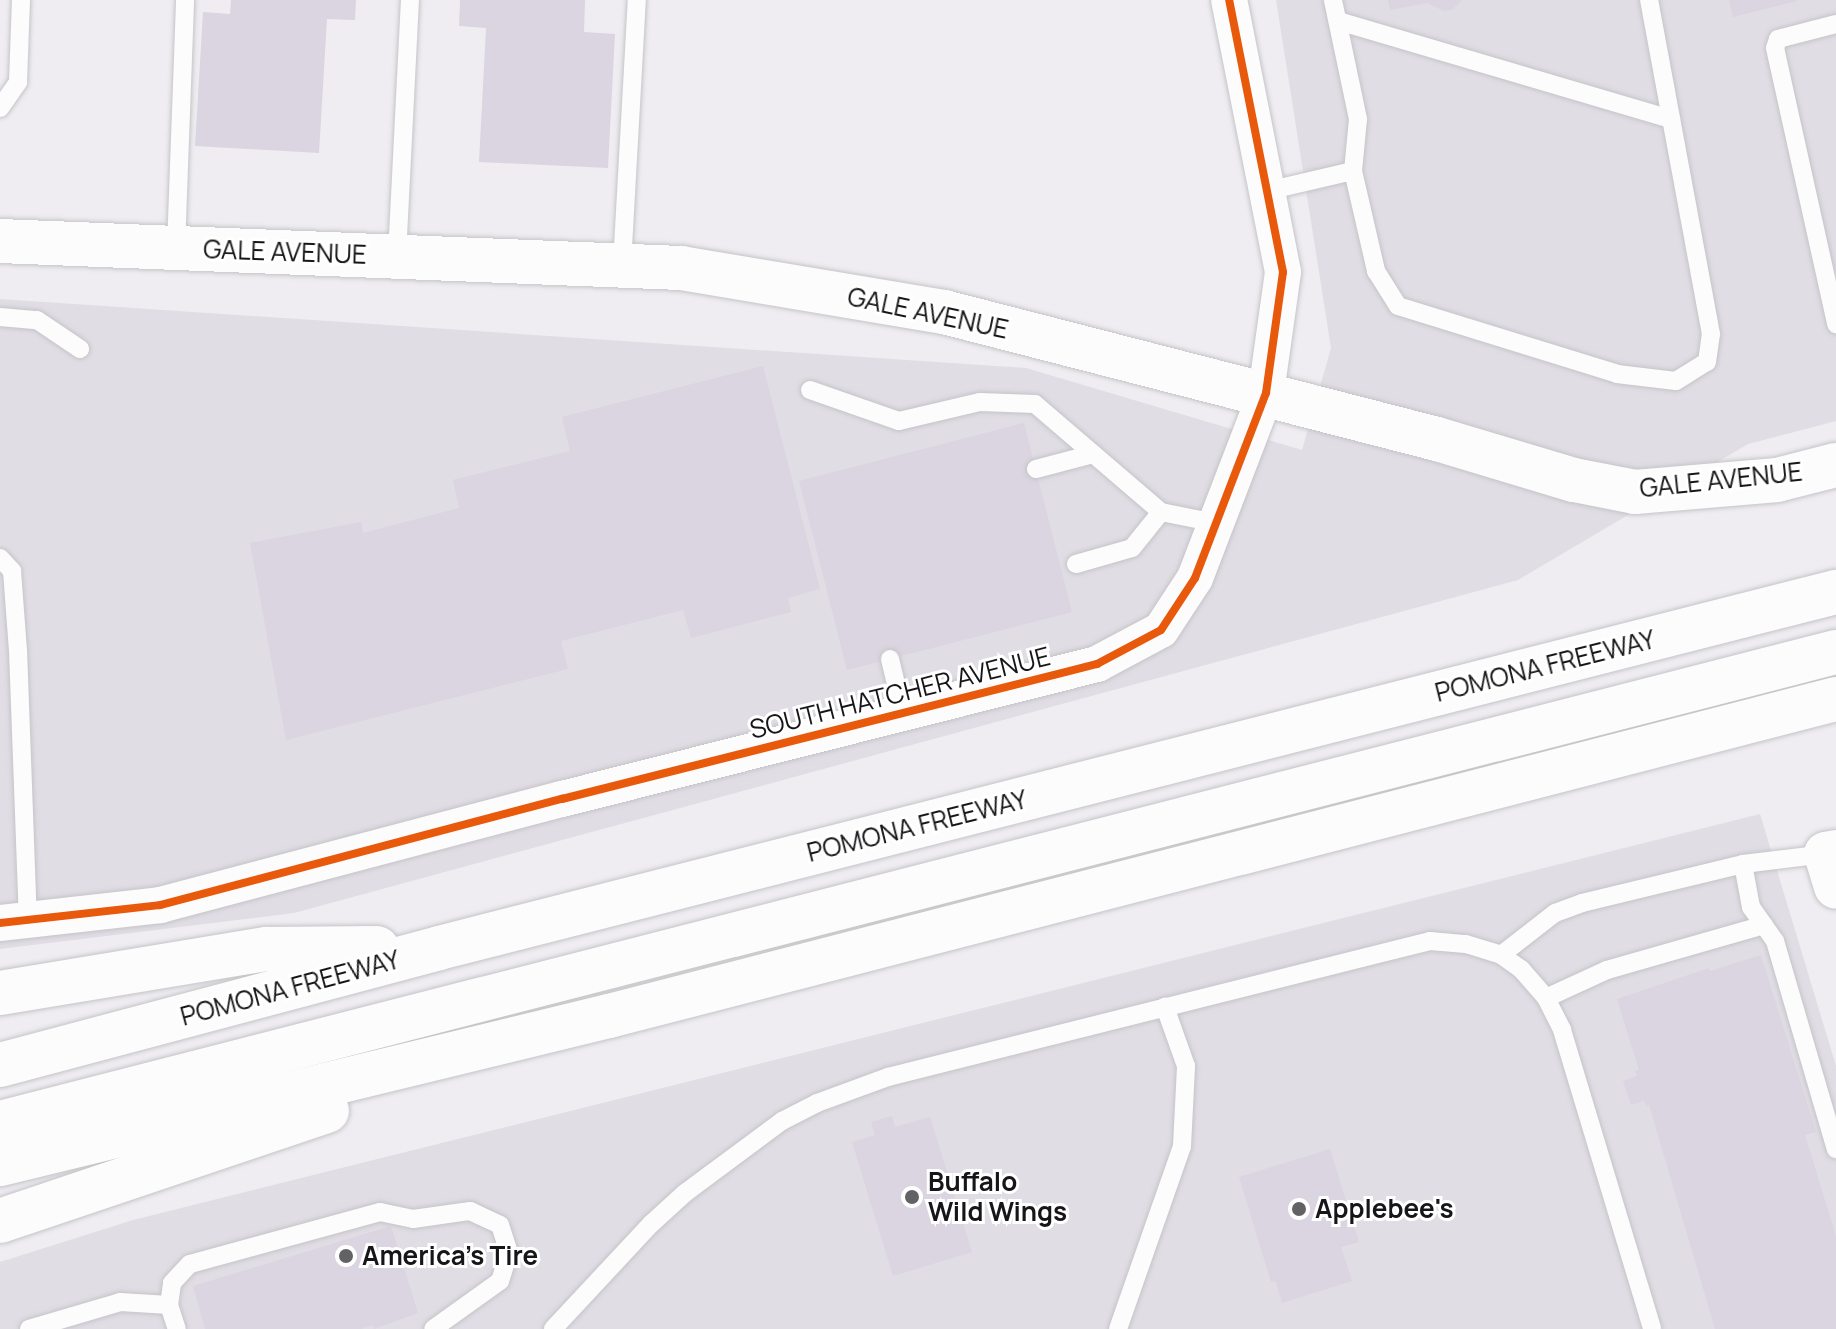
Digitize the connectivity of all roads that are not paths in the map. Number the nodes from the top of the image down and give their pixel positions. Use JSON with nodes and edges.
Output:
{"nodes":[{"id":1,"x":21,"y":0,"type":"edge"},
{"id":2,"x":185,"y":0,"type":"edge"},
{"id":3,"x":410,"y":0,"type":"edge"},
{"id":4,"x":637,"y":0,"type":"edge"},
{"id":5,"x":1229,"y":0,"type":"edge"},
{"id":6,"x":1333,"y":0,"type":"edge"},
{"id":7,"x":1649,"y":0,"type":"edge"},
{"id":8,"x":1338,"y":21,"type":"junction"},
{"id":9,"x":1836,"y":24,"type":"edge"},
{"id":10,"x":0,"y":108,"type":"edge"},
{"id":11,"x":1671,"y":119,"type":"junction"},
{"id":12,"x":1353,"y":171,"type":"junction"},
{"id":13,"x":1267,"y":191,"type":"junction"},
{"id":14,"x":0,"y":241,"type":"edge"},
{"id":15,"x":176,"y":248,"type":"junction"},
{"id":16,"x":397,"y":256,"type":"junction"},
{"id":17,"x":622,"y":265,"type":"junction"},
{"id":18,"x":0,"y":317,"type":"edge"},
{"id":19,"x":1836,"y":324,"type":"edge"},
{"id":20,"x":80,"y":349,"type":"dead end"},
{"id":21,"x":810,"y":390,"type":"dead end"},
{"id":22,"x":1266,"y":393,"type":"junction"},
{"id":23,"x":1093,"y":454,"type":"junction"},
{"id":24,"x":1836,"y":465,"type":"edge"},
{"id":25,"x":1036,"y":469,"type":"dead end"},
{"id":26,"x":1161,"y":512,"type":"junction"},
{"id":27,"x":1216,"y":523,"type":"junction"},
{"id":28,"x":0,"y":558,"type":"edge"},
{"id":29,"x":1076,"y":564,"type":"dead end"},
{"id":30,"x":1836,"y":592,"type":"edge"},
{"id":31,"x":1836,"y":629,"type":"edge"},
{"id":32,"x":1836,"y":652,"type":"edge"},
{"id":33,"x":890,"y":659,"type":"dead end"},
{"id":34,"x":1836,"y":699,"type":"edge"},
{"id":35,"x":903,"y":713,"type":"junction"},
{"id":36,"x":1743,"y":864,"type":"junction"},
{"id":37,"x":1833,"y":864,"type":"edge"},
{"id":38,"x":14,"y":921,"type":"edge"},
{"id":39,"x":1764,"y":925,"type":"junction"},
{"id":40,"x":439,"y":948,"type":"junction"},
{"id":41,"x":1501,"y":955,"type":"junction"},
{"id":42,"x":0,"y":993,"type":"edge"},
{"id":43,"x":1546,"y":998,"type":"junction"},
{"id":44,"x":1165,"y":1007,"type":"junction"},
{"id":45,"x":609,"y":1016,"type":"junction"},
{"id":46,"x":0,"y":1065,"type":"edge"},
{"id":47,"x":0,"y":1098,"type":"edge"},
{"id":48,"x":0,"y":1123,"type":"edge"},
{"id":49,"x":1836,"y":1149,"type":"edge"},
{"id":50,"x":0,"y":1164,"type":"edge"},
{"id":51,"x":0,"y":1221,"type":"edge"},
{"id":52,"x":169,"y":1305,"type":"junction"},
{"id":53,"x":29,"y":1329,"type":"edge"},
{"id":54,"x":177,"y":1329,"type":"edge"},
{"id":55,"x":433,"y":1329,"type":"edge"},
{"id":56,"x":553,"y":1329,"type":"edge"},
{"id":57,"x":1118,"y":1329,"type":"edge"},
{"id":58,"x":1652,"y":1329,"type":"edge"}],
"edges":[{"from":1,"to":10,"type":"lane"},
{"from":2,"to":15,"type":"lane"},
{"from":3,"to":16,"type":"lane"},
{"from":4,"to":17,"type":"lane"},
{"from":5,"to":13,"type":"street","name":"SOUTH HATCHER AVENUE"},
{"from":6,"to":8,"type":"lane"},
{"from":7,"to":11,"type":"lane"},
{"from":8,"to":11,"type":"lane"},
{"from":8,"to":12,"type":"lane"},
{"from":9,"to":19,"type":"lane"},
{"from":11,"to":12,"type":"lane"},
{"from":12,"to":13,"type":"lane"},
{"from":13,"to":22,"type":"street","name":"SOUTH HATCHER AVENUE"},
{"from":14,"to":15,"type":"main road","name":"GALE AVENUE"},
{"from":15,"to":16,"type":"main road","name":"GALE AVENUE"},
{"from":16,"to":17,"type":"main road","name":"GALE AVENUE"},
{"from":17,"to":22,"type":"main road","name":"GALE AVENUE"},
{"from":18,"to":20,"type":"lane"},
{"from":21,"to":23,"type":"lane"},
{"from":22,"to":24,"type":"main road","name":"GALE AVENUE"},
{"from":22,"to":27,"type":"street","name":"SOUTH HATCHER AVENUE"},
{"from":23,"to":25,"type":"lane"},
{"from":23,"to":26,"type":"lane"},
{"from":26,"to":27,"type":"lane"},
{"from":26,"to":29,"type":"lane"},
{"from":27,"to":35,"type":"street","name":"SOUTH HATCHER AVENUE"},
{"from":28,"to":38,"type":"lane"},
{"from":30,"to":40,"type":"main road","name":"POMONA FREEWAY"},
{"from":31,"to":47,"type":"main road"},
{"from":32,"to":48,"type":"main road"},
{"from":33,"to":35,"type":"lane"},
{"from":34,"to":45,"type":"main road"},
{"from":35,"to":38,"type":"street","name":"SOUTH HATCHER AVENUE"},
{"from":36,"to":37,"type":"lane"},
{"from":36,"to":39,"type":"lane"},
{"from":36,"to":41,"type":"lane"},
{"from":39,"to":43,"type":"lane"},
{"from":39,"to":49,"type":"lane"},
{"from":40,"to":42,"type":"main road"},
{"from":40,"to":46,"type":"main road","name":"POMONA FREEWAY"},
{"from":41,"to":43,"type":"lane"},
{"from":41,"to":44,"type":"lane"},
{"from":43,"to":58,"type":"lane"},
{"from":44,"to":56,"type":"lane"},
{"from":44,"to":57,"type":"lane"},
{"from":45,"to":50,"type":"main road"},
{"from":45,"to":51,"type":"main road"},
{"from":52,"to":53,"type":"lane"},
{"from":52,"to":54,"type":"lane"},
{"from":52,"to":55,"type":"lane"}]}
